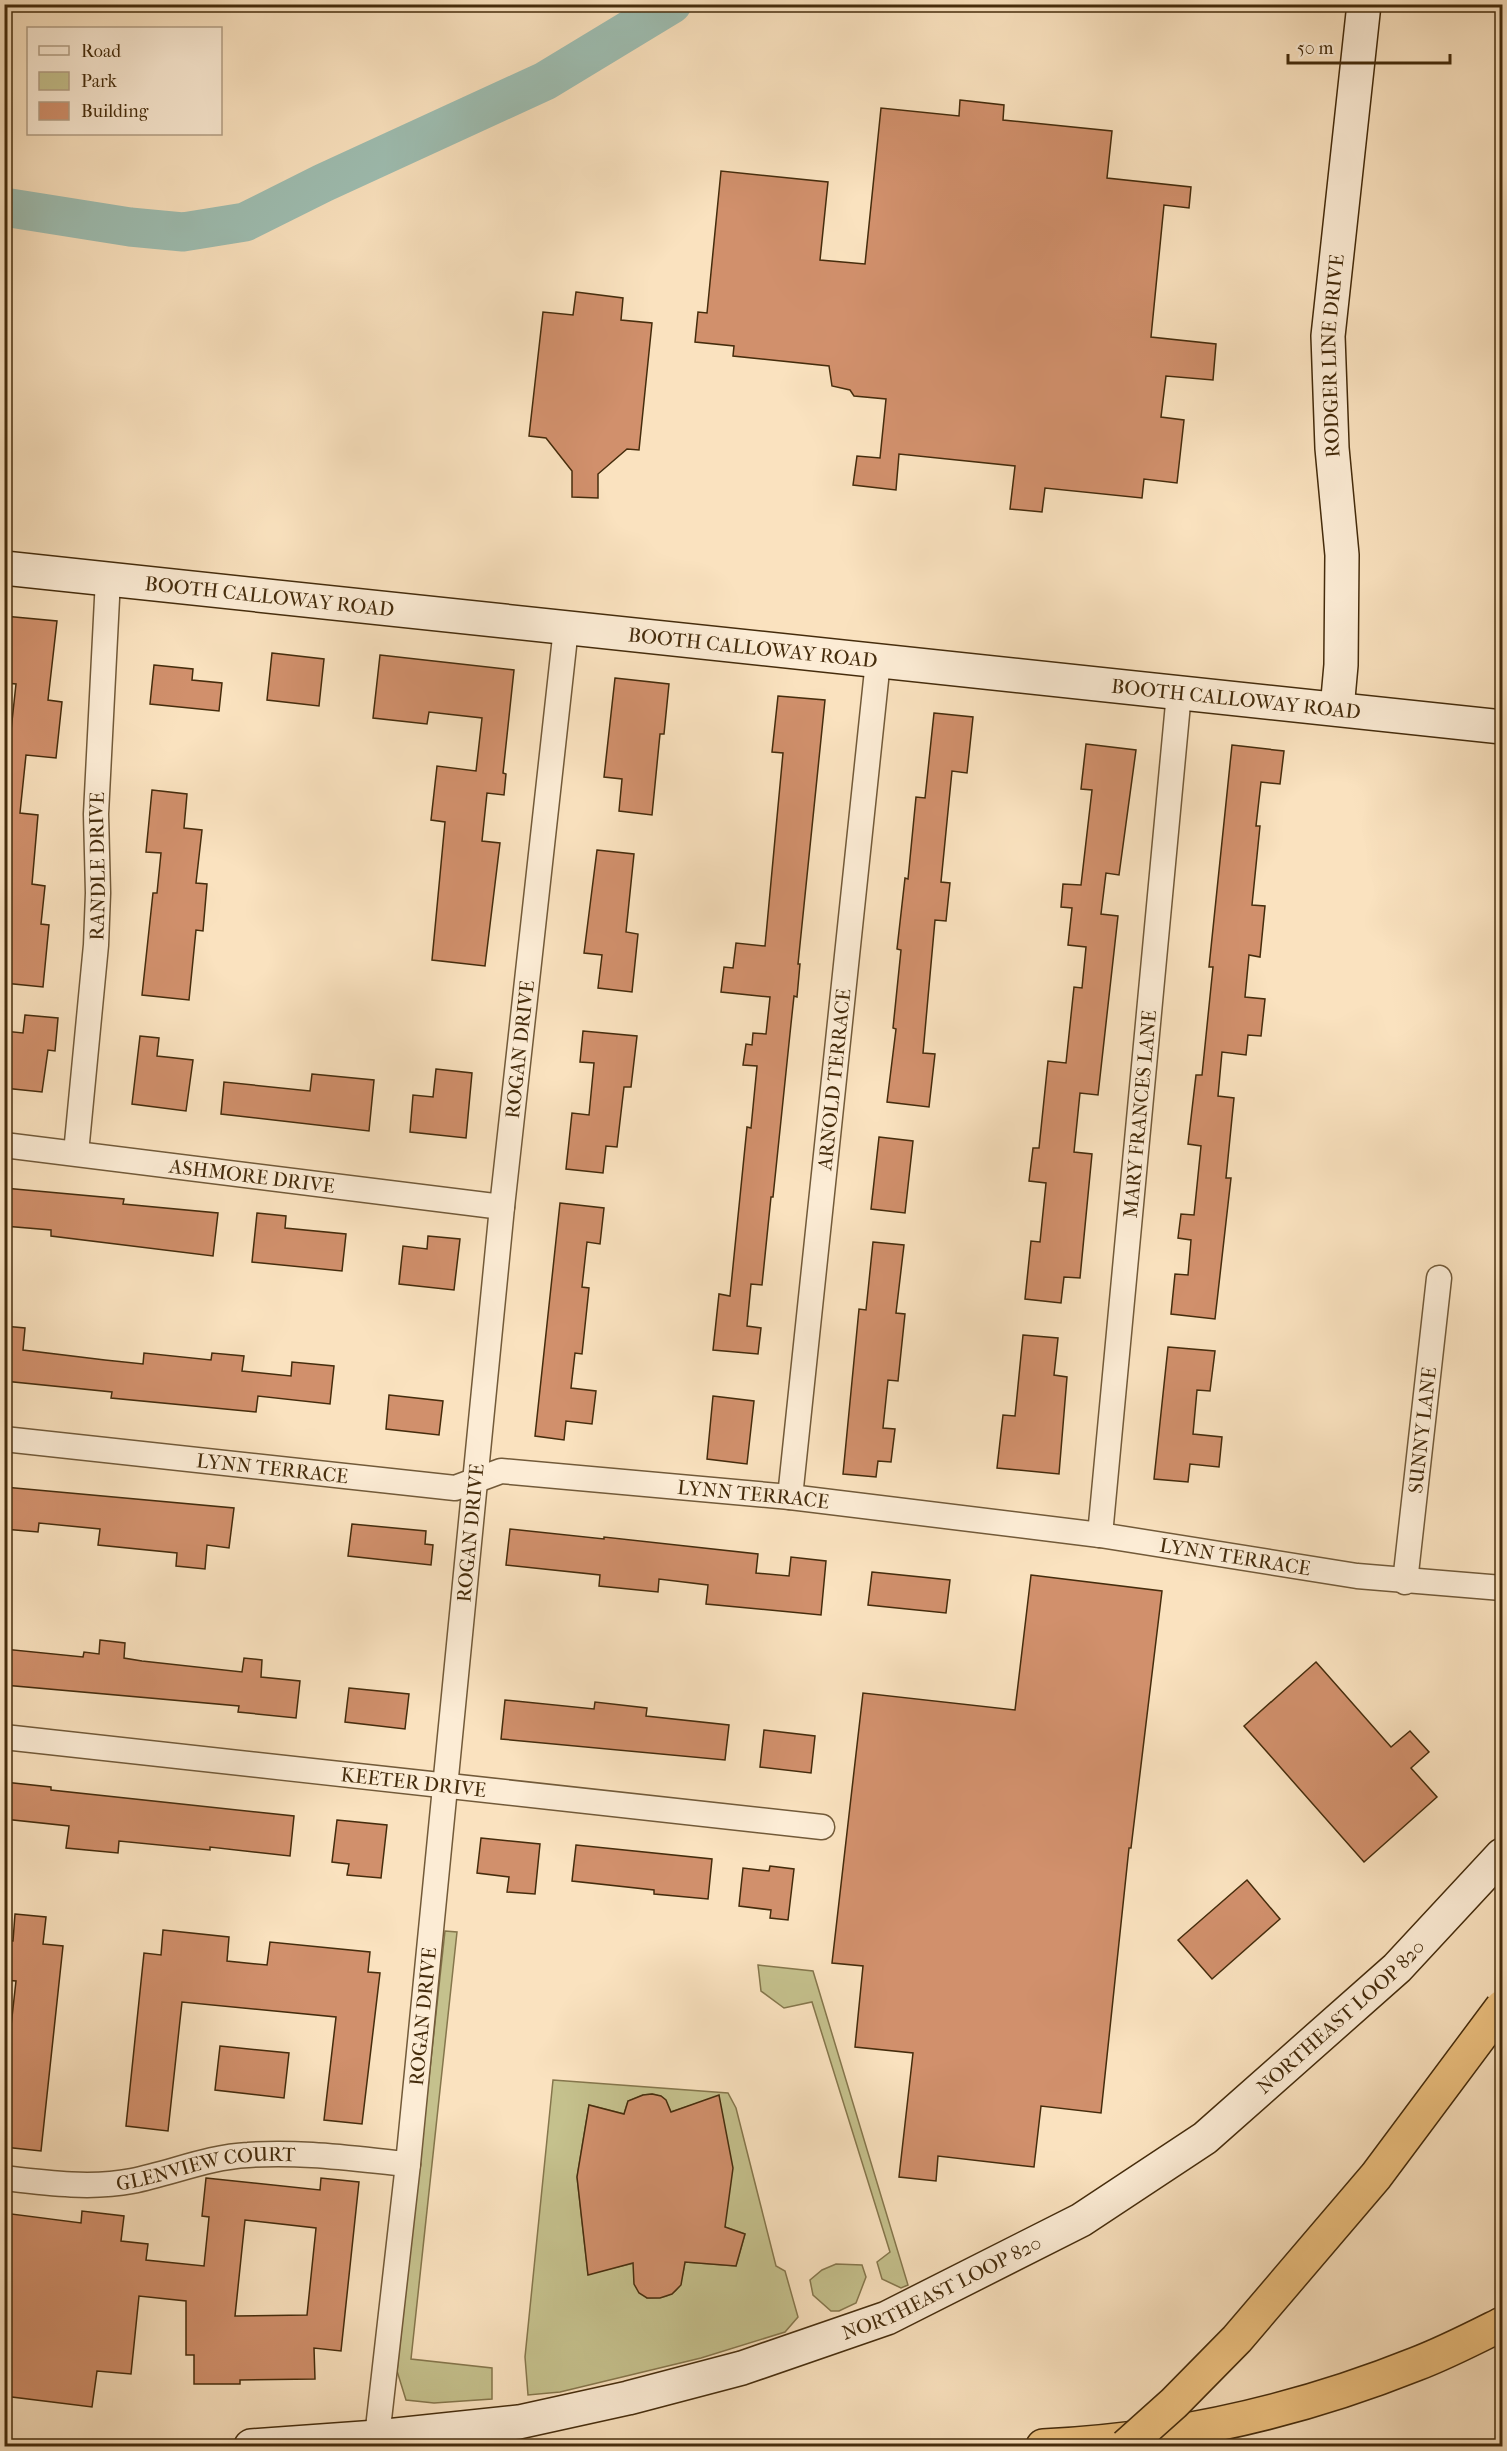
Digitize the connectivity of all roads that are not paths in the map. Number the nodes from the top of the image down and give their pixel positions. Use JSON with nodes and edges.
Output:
{"nodes":[{"id":1,"x":1364,"y":4,"type":"edge"},
{"id":2,"x":4,"y":568,"type":"edge"},
{"id":3,"x":108,"y":579,"type":"junction"},
{"id":4,"x":566,"y":628,"type":"junction"},
{"id":5,"x":878,"y":661,"type":"junction"},
{"id":6,"x":1179,"y":693,"type":"junction"},
{"id":7,"x":1337,"y":709,"type":"junction"},
{"id":8,"x":1503,"y":727,"type":"edge"},
{"id":9,"x":4,"y":1145,"type":"edge"},
{"id":10,"x":76,"y":1153,"type":"junction"},
{"id":11,"x":502,"y":1207,"type":"junction"},
{"id":12,"x":1439,"y":1278,"type":"dead end"},
{"id":13,"x":4,"y":1439,"type":"edge"},
{"id":14,"x":475,"y":1481,"type":"junction"},
{"id":15,"x":790,"y":1497,"type":"junction"},
{"id":16,"x":1100,"y":1535,"type":"junction"},
{"id":17,"x":1405,"y":1582,"type":"junction"},
{"id":18,"x":1503,"y":1588,"type":"edge"},
{"id":19,"x":4,"y":1737,"type":"edge"},
{"id":20,"x":445,"y":1785,"type":"junction"},
{"id":21,"x":822,"y":1827,"type":"dead end"},
{"id":22,"x":1503,"y":1855,"type":"edge"},
{"id":23,"x":1503,"y":2007,"type":"edge"},
{"id":24,"x":408,"y":2164,"type":"junction"},
{"id":25,"x":4,"y":2178,"type":"edge"},
{"id":26,"x":1503,"y":2324,"type":"edge"},
{"id":27,"x":377,"y":2437,"type":"junction"},
{"id":28,"x":251,"y":2446,"type":"edge"},
{"id":29,"x":1043,"y":2446,"type":"edge"},
{"id":30,"x":1126,"y":2446,"type":"edge"}],
"edges":[{"from":1,"to":7,"type":"street","name":"RODGER LINE DRIVE"},
{"from":2,"to":3,"type":"street","name":"BOOTH CALLOWAY ROAD"},
{"from":3,"to":4,"type":"street","name":"BOOTH CALLOWAY ROAD"},
{"from":3,"to":10,"type":"street","name":"RANDLE DRIVE"},
{"from":4,"to":5,"type":"street","name":"BOOTH CALLOWAY ROAD"},
{"from":4,"to":11,"type":"street","name":"ROGAN DRIVE"},
{"from":5,"to":6,"type":"street","name":"BOOTH CALLOWAY ROAD"},
{"from":5,"to":15,"type":"street","name":"ARNOLD TERRACE"},
{"from":6,"to":7,"type":"street","name":"BOOTH CALLOWAY ROAD"},
{"from":6,"to":16,"type":"street","name":"MARY FRANCES LANE"},
{"from":7,"to":8,"type":"street","name":"BOOTH CALLOWAY ROAD"},
{"from":9,"to":10,"type":"street","name":"ASHMORE DRIVE"},
{"from":10,"to":11,"type":"street","name":"ASHMORE DRIVE"},
{"from":11,"to":14,"type":"street","name":"ROGAN DRIVE"},
{"from":12,"to":17,"type":"street","name":"SUNNY LANE"},
{"from":13,"to":14,"type":"street","name":"LYNN TERRACE"},
{"from":14,"to":15,"type":"street","name":"LYNN TERRACE"},
{"from":14,"to":20,"type":"street","name":"ROGAN DRIVE"},
{"from":15,"to":16,"type":"street","name":"LYNN TERRACE"},
{"from":16,"to":17,"type":"street","name":"LYNN TERRACE"},
{"from":17,"to":18,"type":"street","name":"LYNN TERRACE"},
{"from":19,"to":20,"type":"street","name":"KEETER DRIVE"},
{"from":20,"to":21,"type":"street","name":"KEETER DRIVE"},
{"from":20,"to":24,"type":"street","name":"ROGAN DRIVE"},
{"from":22,"to":27,"type":"street","name":"NORTHEAST LOOP 820"},
{"from":23,"to":30,"type":"highway","bridge":true},
{"from":24,"to":25,"type":"street","name":"GLENVIEW COURT"},
{"from":24,"to":27,"type":"street","name":"ROGAN DRIVE"},
{"from":26,"to":29,"type":"highway"},
{"from":27,"to":28,"type":"street","name":"NORTHEAST LOOP 820"}]}
